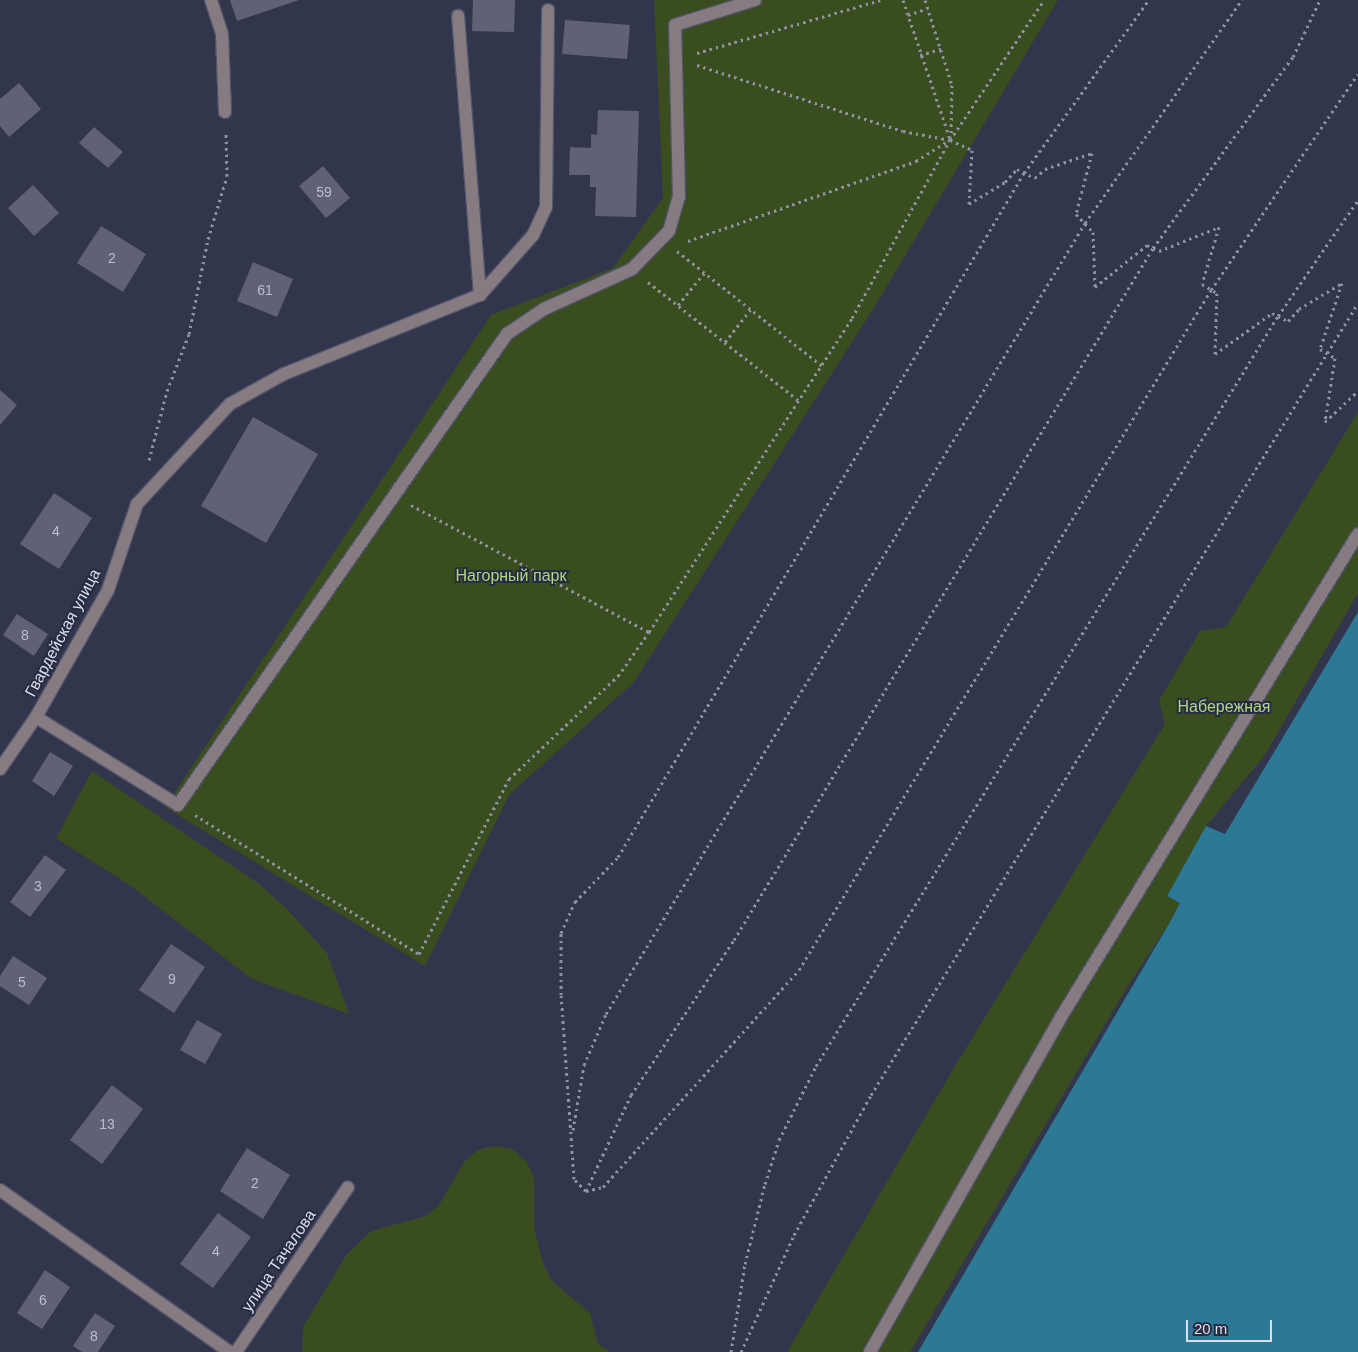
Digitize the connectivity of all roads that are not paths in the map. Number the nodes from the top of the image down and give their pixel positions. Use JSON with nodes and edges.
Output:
{"nodes":[{"id":1,"x":211,"y":0,"type":"edge"},
{"id":2,"x":754,"y":0,"type":"edge"},
{"id":3,"x":548,"y":10,"type":"dead end"},
{"id":4,"x":458,"y":16,"type":"dead end"},
{"id":5,"x":225,"y":112,"type":"road end"},
{"id":6,"x":480,"y":295,"type":"junction"},
{"id":7,"x":1358,"y":534,"type":"edge"},
{"id":8,"x":36,"y":717,"type":"junction"},
{"id":9,"x":0,"y":769,"type":"edge"},
{"id":10,"x":348,"y":1188,"type":"dead end"},
{"id":11,"x":0,"y":1190,"type":"edge"},
{"id":12,"x":230,"y":1352,"type":"edge"},
{"id":13,"x":236,"y":1352,"type":"edge"},
{"id":14,"x":870,"y":1352,"type":"edge"}],
"edges":[{"from":1,"to":5,"type":"street"},
{"from":2,"to":8,"type":"street"},
{"from":3,"to":6,"type":"street"},
{"from":4,"to":6,"type":"street"},
{"from":6,"to":8,"type":"street","name":"Гвардейская улица"},
{"from":7,"to":14,"type":"street"},
{"from":8,"to":9,"type":"street","name":"Гвардейская улица"},
{"from":10,"to":13,"type":"street","name":"улица Тачалова"},
{"from":11,"to":12,"type":"street"}]}
